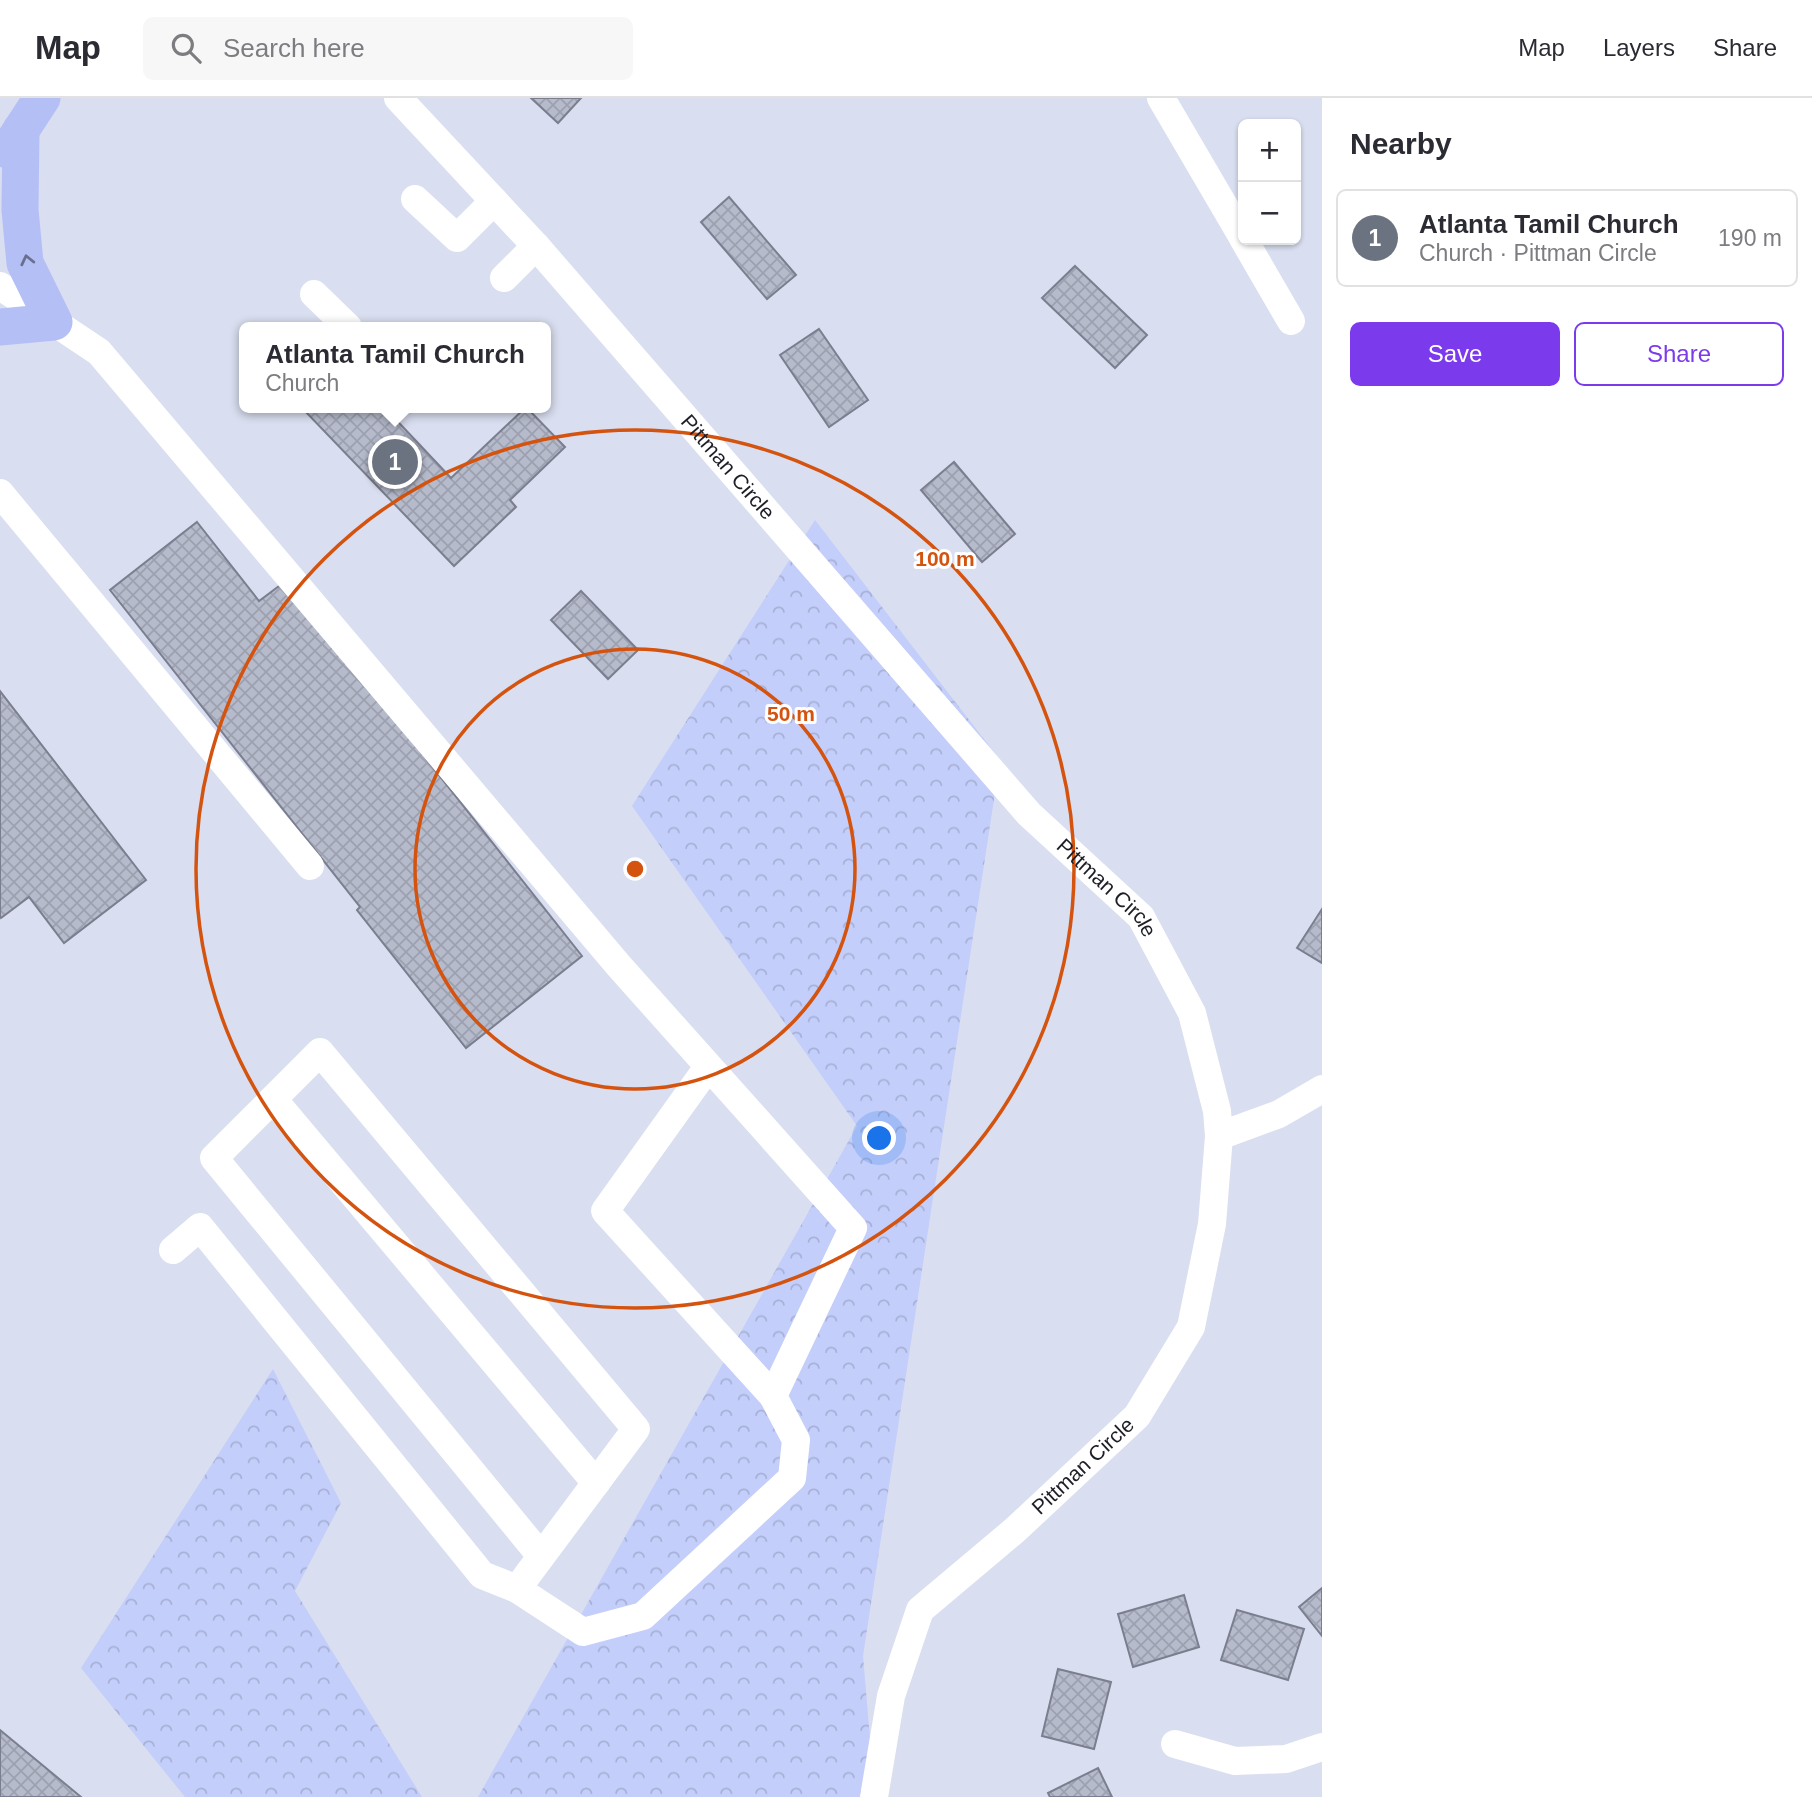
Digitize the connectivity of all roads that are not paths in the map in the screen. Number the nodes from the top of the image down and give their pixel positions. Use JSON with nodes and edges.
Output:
{"nodes":[{"id":1,"x":42,"y":98,"type":"edge"},
{"id":2,"x":398,"y":98,"type":"edge"},
{"id":3,"x":1161,"y":98,"type":"edge"},
{"id":4,"x":21,"y":130,"type":"junction"},
{"id":5,"x":0,"y":162,"type":"edge"},
{"id":6,"x":415,"y":199,"type":"dead end"},
{"id":7,"x":494,"y":201,"type":"junction"},
{"id":8,"x":1238,"y":229,"type":"edge"},
{"id":9,"x":1247,"y":245,"type":"edge"},
{"id":10,"x":536,"y":246,"type":"junction"},
{"id":11,"x":505,"y":278,"type":"dead end"},
{"id":12,"x":0,"y":286,"type":"edge"},
{"id":13,"x":314,"y":294,"type":"dead end"},
{"id":14,"x":1290,"y":321,"type":"dead end"},
{"id":15,"x":54,"y":322,"type":"junction"},
{"id":16,"x":343,"y":322,"type":"edge"},
{"id":17,"x":0,"y":327,"type":"edge"},
{"id":18,"x":0,"y":493,"type":"edge"},
{"id":19,"x":310,"y":866,"type":"dead end"},
{"id":20,"x":708,"y":1066,"type":"junction"},
{"id":21,"x":1322,"y":1089,"type":"edge"},
{"id":22,"x":273,"y":1099,"type":"junction"},
{"id":23,"x":1219,"y":1136,"type":"junction"},
{"id":24,"x":173,"y":1250,"type":"dead end"},
{"id":25,"x":773,"y":1396,"type":"junction"},
{"id":26,"x":596,"y":1483,"type":"junction"},
{"id":27,"x":541,"y":1556,"type":"junction"},
{"id":28,"x":517,"y":1589,"type":"junction"},
{"id":29,"x":1175,"y":1744,"type":"dead end"},
{"id":30,"x":1322,"y":1747,"type":"edge"},
{"id":31,"x":874,"y":1797,"type":"edge"}],
"edges":[{"from":1,"to":4,"type":"main road"},
{"from":2,"to":7,"type":"street","name":"Pittman Circle"},
{"from":3,"to":8,"type":"street"},
{"from":4,"to":5,"type":"main road"},
{"from":15,"to":4,"type":"main road","one_way":true},
{"from":6,"to":7,"type":"street"},
{"from":7,"to":10,"type":"street","name":"Pittman Circle"},
{"from":9,"to":14,"type":"street"},
{"from":10,"to":11,"type":"street"},
{"from":10,"to":23,"type":"street","name":"Pittman Circle"},
{"from":12,"to":15,"type":"street"},
{"from":13,"to":16,"type":"street"},
{"from":15,"to":17,"type":"main road"},
{"from":15,"to":20,"type":"street"},
{"from":18,"to":19,"type":"street"},
{"from":20,"to":25,"type":"street"},
{"from":20,"to":25,"type":"street"},
{"from":21,"to":23,"type":"street"},
{"from":22,"to":26,"type":"street"},
{"from":22,"to":26,"type":"street"},
{"from":22,"to":27,"type":"street"},
{"from":23,"to":31,"type":"street","name":"Pittman Circle"},
{"from":24,"to":28,"type":"street"},
{"from":25,"to":28,"type":"street"},
{"from":26,"to":27,"type":"street"},
{"from":27,"to":28,"type":"street"},
{"from":29,"to":30,"type":"street"}]}
